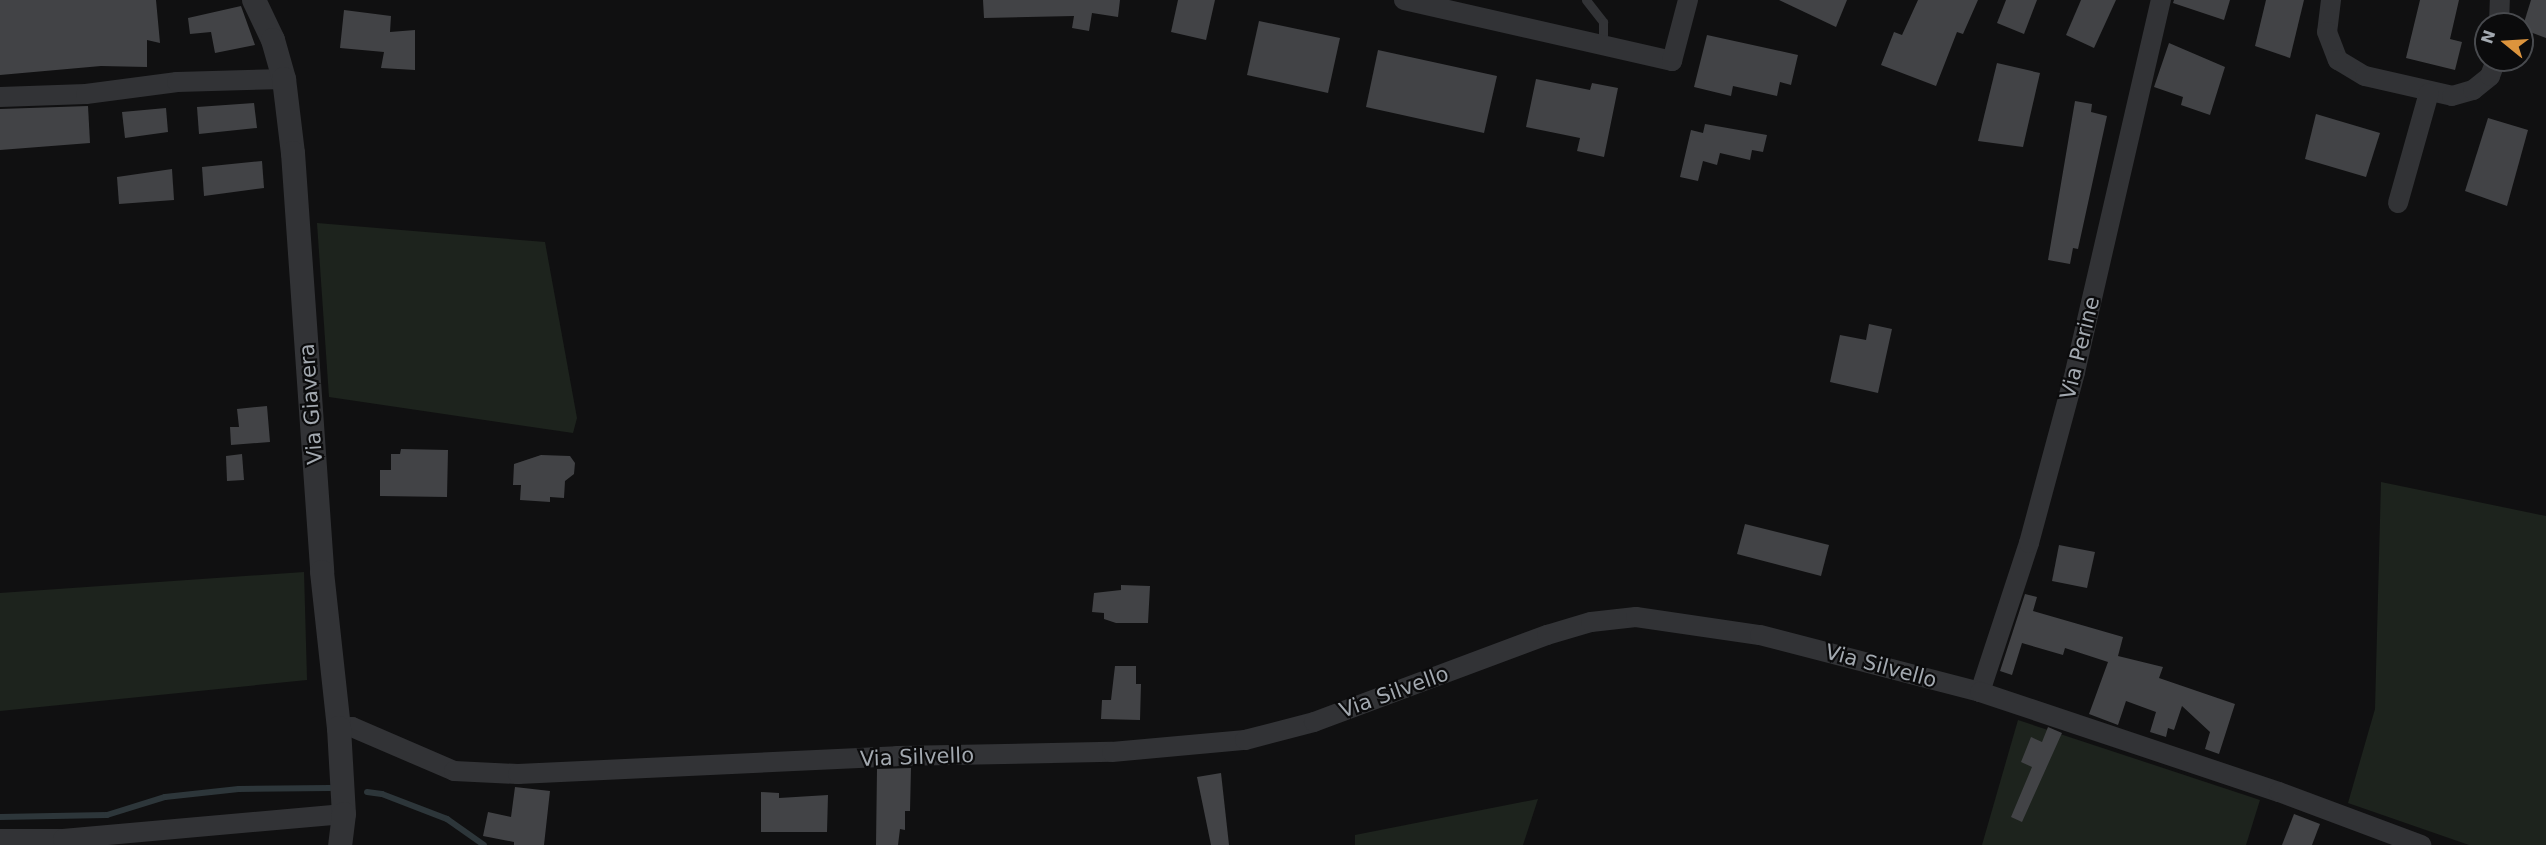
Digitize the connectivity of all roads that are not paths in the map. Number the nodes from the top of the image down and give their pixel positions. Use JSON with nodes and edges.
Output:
{"nodes":[{"id":1,"x":255,"y":0,"type":"edge"},
{"id":2,"x":1404,"y":0,"type":"edge"},
{"id":3,"x":1586,"y":0,"type":"edge"},
{"id":4,"x":1688,"y":0,"type":"edge"},
{"id":5,"x":2161,"y":0,"type":"edge"},
{"id":6,"x":2331,"y":0,"type":"edge"},
{"id":7,"x":1603,"y":46,"type":"junction"},
{"id":8,"x":2492,"y":72,"type":"edge"},
{"id":9,"x":284,"y":79,"type":"junction"},
{"id":10,"x":2430,"y":93,"type":"junction"},
{"id":11,"x":0,"y":97,"type":"edge"},
{"id":12,"x":2398,"y":203,"type":"dead end"},
{"id":13,"x":1980,"y":692,"type":"junction"},
{"id":14,"x":339,"y":728,"type":"junction"},
{"id":15,"x":344,"y":814,"type":"junction"},
{"id":16,"x":0,"y":839,"type":"edge"},
{"id":17,"x":340,"y":845,"type":"edge"},
{"id":18,"x":2421,"y":845,"type":"edge"}],
"edges":[{"from":1,"to":9,"type":"street","name":"Via Giavera"},
{"from":2,"to":7,"type":"street"},
{"from":3,"to":7,"type":"lane"},
{"from":4,"to":7,"type":"street"},
{"from":5,"to":13,"type":"street","name":"Via Perine"},
{"from":6,"to":10,"type":"street"},
{"from":8,"to":10,"type":"street"},
{"from":9,"to":11,"type":"street"},
{"from":9,"to":14,"type":"street","name":"Via Giavera"},
{"from":10,"to":12,"type":"street"},
{"from":13,"to":14,"type":"street","name":"Via Silvello"},
{"from":13,"to":18,"type":"street","name":"Via Silvello"},
{"from":14,"to":15,"type":"street","name":"Via Giavera"},
{"from":15,"to":16,"type":"street"},
{"from":15,"to":17,"type":"street","name":"Via Giavera"}]}
